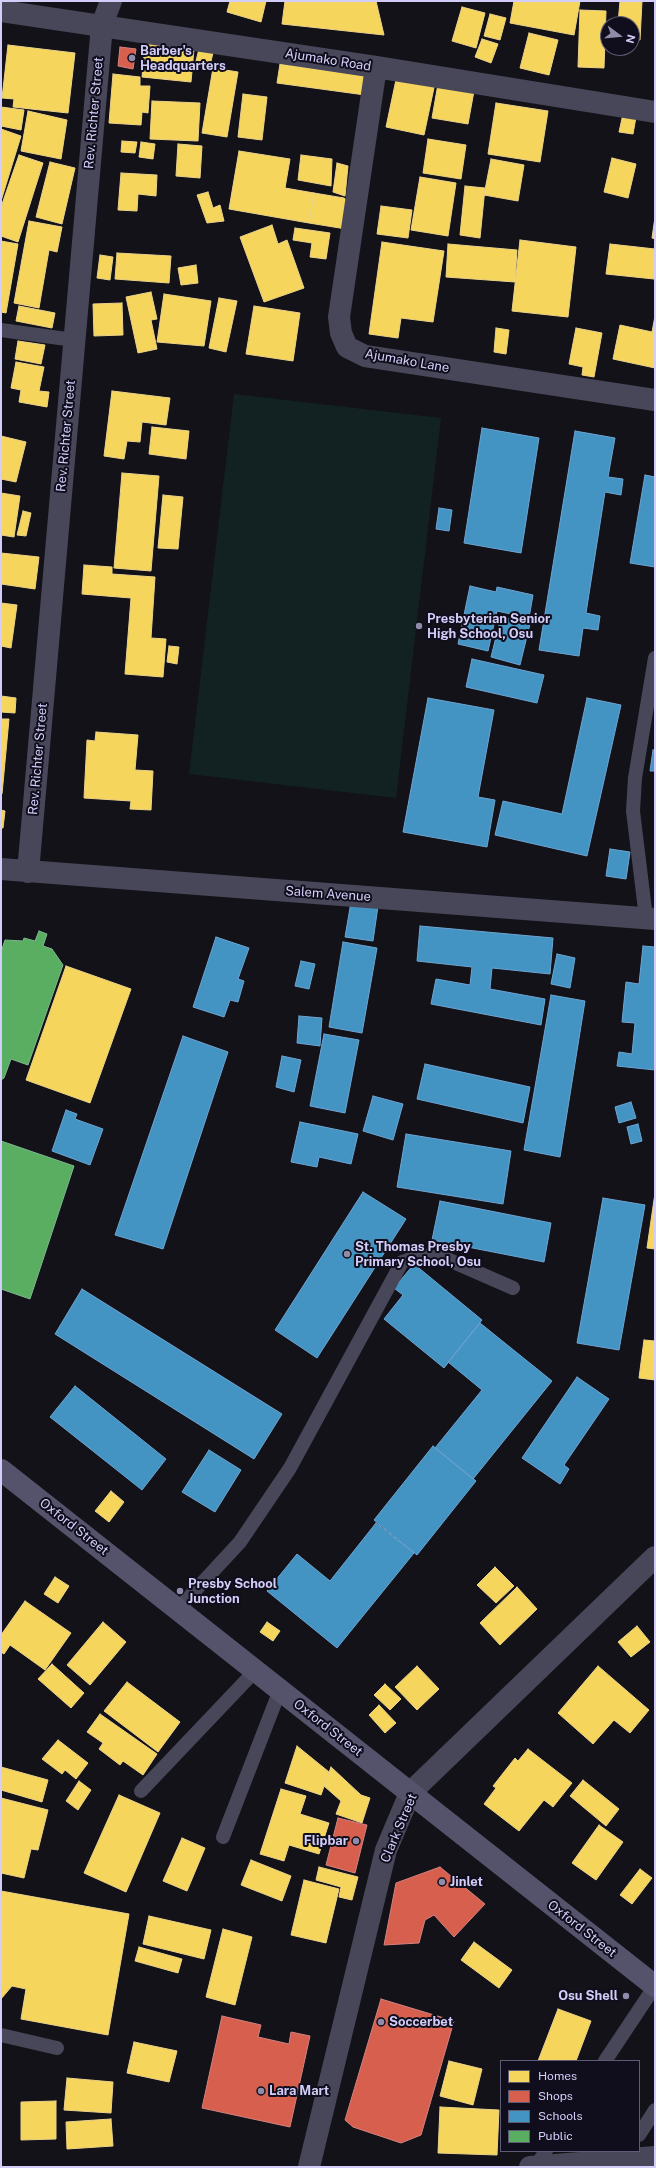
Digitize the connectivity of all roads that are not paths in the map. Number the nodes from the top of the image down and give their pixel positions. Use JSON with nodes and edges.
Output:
{"nodes":[{"id":1,"x":111,"y":1,"type":"edge"},
{"id":2,"x":1,"y":11,"type":"edge"},
{"id":3,"x":102,"y":25,"type":"junction"},
{"id":4,"x":376,"y":67,"type":"junction"},
{"id":5,"x":655,"y":112,"type":"edge"},
{"id":6,"x":1,"y":330,"type":"edge"},
{"id":7,"x":74,"y":340,"type":"junction"},
{"id":8,"x":655,"y":400,"type":"edge"},
{"id":9,"x":655,"y":658,"type":"edge"},
{"id":10,"x":1,"y":870,"type":"edge"},
{"id":11,"x":28,"y":872,"type":"junction"},
{"id":12,"x":650,"y":918,"type":"edge"},
{"id":13,"x":513,"y":1288,"type":"dead end"},
{"id":14,"x":1,"y":1470,"type":"edge"},
{"id":15,"x":655,"y":1558,"type":"edge"},
{"id":16,"x":178,"y":1609,"type":"junction"},
{"id":17,"x":256,"y":1670,"type":"junction"},
{"id":18,"x":280,"y":1690,"type":"junction"},
{"id":19,"x":141,"y":1792,"type":"dead end"},
{"id":20,"x":410,"y":1793,"type":"junction"},
{"id":21,"x":223,"y":1838,"type":"dead end"},
{"id":22,"x":655,"y":1986,"type":"edge"},
{"id":23,"x":1,"y":2035,"type":"edge"},
{"id":24,"x":56,"y":2048,"type":"dead end"},
{"id":25,"x":606,"y":2060,"type":"edge"},
{"id":26,"x":655,"y":2110,"type":"edge"},
{"id":27,"x":640,"y":2133,"type":"edge"},
{"id":28,"x":626,"y":2155,"type":"edge"},
{"id":29,"x":655,"y":2157,"type":"edge"},
{"id":30,"x":537,"y":2161,"type":"edge"},
{"id":31,"x":309,"y":2167,"type":"edge"}],
"edges":[{"from":1,"to":3,"type":"street","name":"Rev. Richter Street"},
{"from":2,"to":3,"type":"street","name":"Ajumako Road"},
{"from":3,"to":4,"type":"street","name":"Ajumako Road"},
{"from":3,"to":7,"type":"street","name":"Rev. Richter Street"},
{"from":4,"to":5,"type":"street","name":"Ajumako Road"},
{"from":4,"to":8,"type":"street","name":"Ajumako Lane"},
{"from":6,"to":7,"type":"lane"},
{"from":7,"to":11,"type":"street","name":"Rev. Richter Street"},
{"from":9,"to":12,"type":"lane"},
{"from":10,"to":11,"type":"street","name":"Salem Avenue"},
{"from":11,"to":12,"type":"street","name":"Salem Avenue"},
{"from":13,"to":16,"type":"lane"},
{"from":14,"to":16,"type":"main road","name":"Oxford Street"},
{"from":15,"to":20,"type":"street","name":"Clark Street"},
{"from":16,"to":17,"type":"main road","name":"Oxford Street"},
{"from":17,"to":18,"type":"main road","name":"Oxford Street"},
{"from":17,"to":19,"type":"lane"},
{"from":18,"to":20,"type":"main road","name":"Oxford Street"},
{"from":18,"to":21,"type":"lane"},
{"from":20,"to":22,"type":"main road","name":"Oxford Street"},
{"from":20,"to":31,"type":"street","name":"Clark Street"},
{"from":22,"to":25,"type":"lane"},
{"from":23,"to":24,"type":"lane"},
{"from":26,"to":27,"type":"lane"},
{"from":28,"to":29,"type":"street"},
{"from":28,"to":30,"type":"street"}]}
